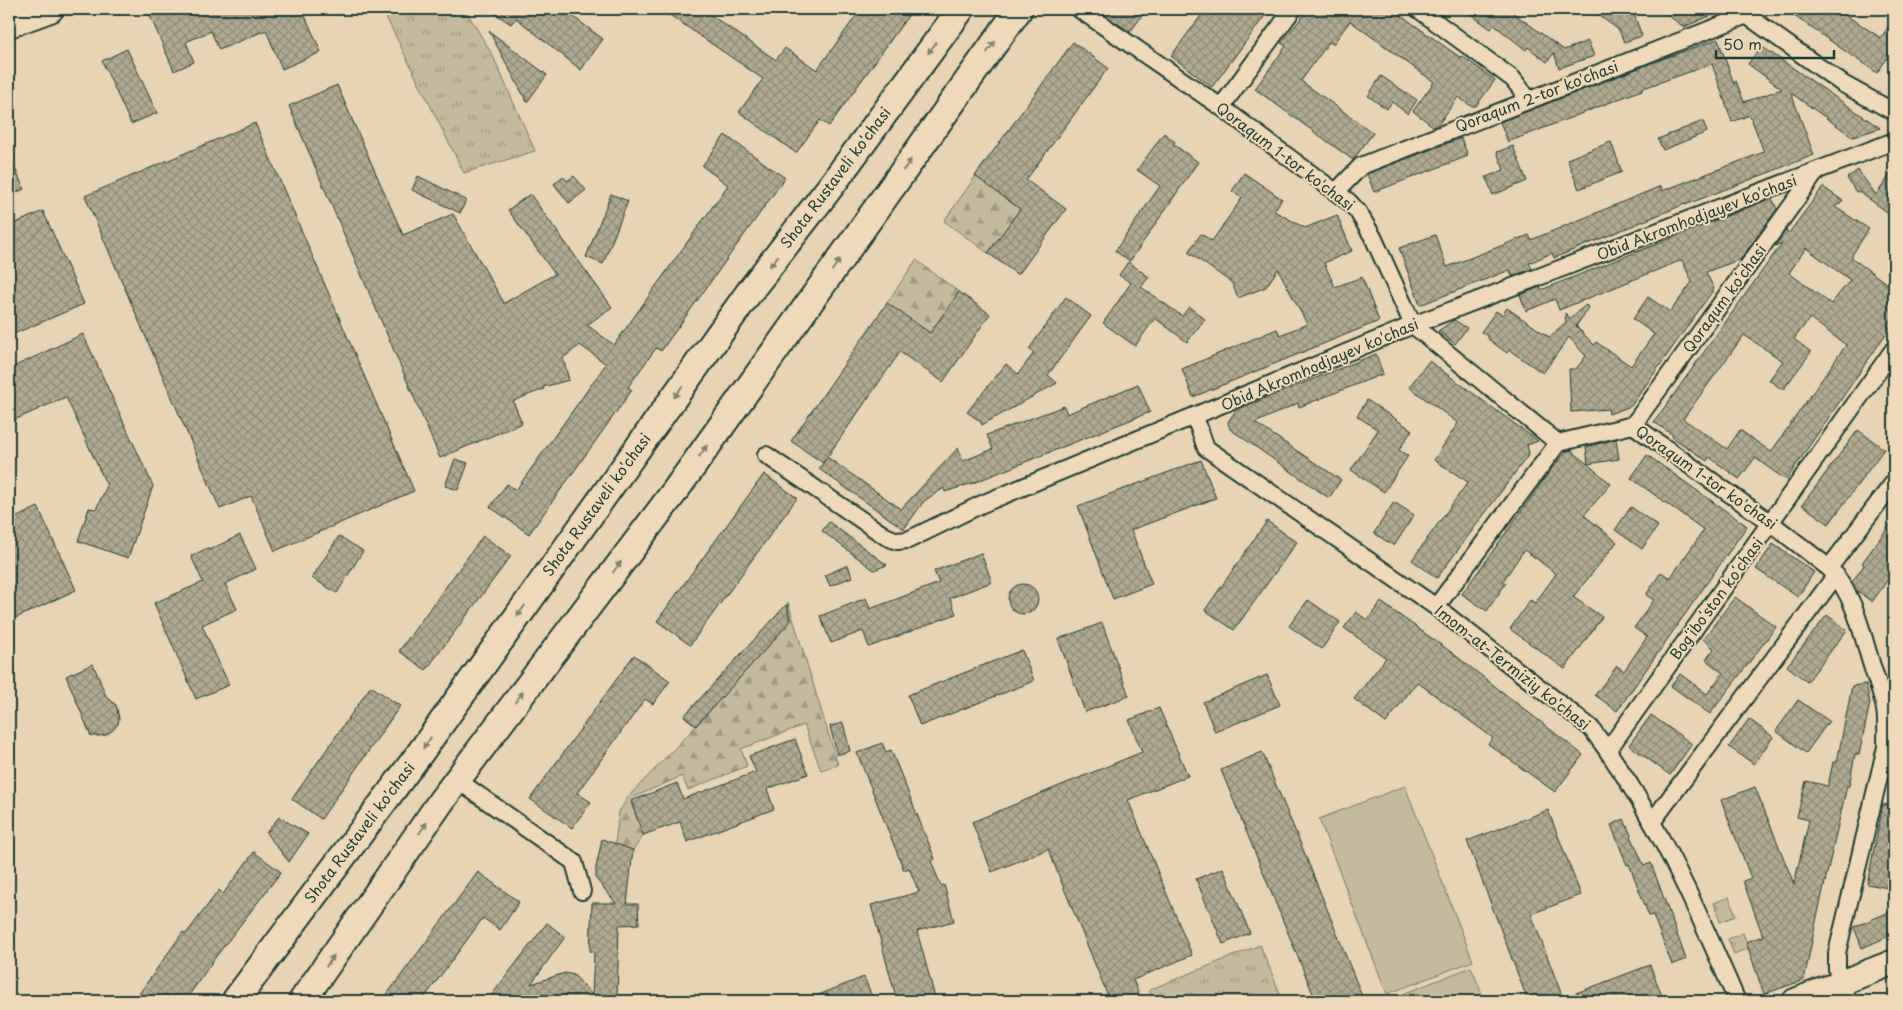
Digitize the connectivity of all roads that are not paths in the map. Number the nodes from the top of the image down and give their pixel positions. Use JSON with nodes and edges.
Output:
{"nodes":[{"id":1,"x":35,"y":9,"type":"edge"},
{"id":2,"x":50,"y":9,"type":"edge"},
{"id":3,"x":961,"y":9,"type":"edge"},
{"id":4,"x":1019,"y":9,"type":"edge"},
{"id":5,"x":1079,"y":9,"type":"edge"},
{"id":6,"x":1293,"y":9,"type":"edge"},
{"id":7,"x":1418,"y":9,"type":"edge"},
{"id":8,"x":1742,"y":12,"type":"edge"},
{"id":9,"x":9,"y":23,"type":"edge"},
{"id":10,"x":1529,"y":100,"type":"junction"},
{"id":11,"x":1220,"y":107,"type":"junction"},
{"id":12,"x":1894,"y":112,"type":"edge"},
{"id":13,"x":1894,"y":141,"type":"edge"},
{"id":14,"x":1816,"y":172,"type":"junction"},
{"id":15,"x":1336,"y":192,"type":"junction"},
{"id":16,"x":1414,"y":326,"type":"junction"},
{"id":17,"x":1894,"y":350,"type":"edge"},
{"id":18,"x":1195,"y":417,"type":"junction"},
{"id":19,"x":1633,"y":425,"type":"junction"},
{"id":20,"x":1558,"y":443,"type":"junction"},
{"id":21,"x":766,"y":455,"type":"dead end"},
{"id":22,"x":1894,"y":482,"type":"edge"},
{"id":23,"x":1771,"y":523,"type":"junction"},
{"id":24,"x":1832,"y":571,"type":"junction"},
{"id":25,"x":1436,"y":607,"type":"junction"},
{"id":26,"x":1892,"y":742,"type":"edge"},
{"id":27,"x":1608,"y":750,"type":"junction"},
{"id":28,"x":457,"y":780,"type":"junction"},
{"id":29,"x":1652,"y":822,"type":"junction"},
{"id":30,"x":582,"y":891,"type":"dead end"},
{"id":31,"x":1894,"y":962,"type":"edge"},
{"id":32,"x":1894,"y":976,"type":"edge"},
{"id":33,"x":1839,"y":993,"type":"edge"},
{"id":34,"x":235,"y":1001,"type":"edge"},
{"id":35,"x":302,"y":1001,"type":"edge"},
{"id":36,"x":1737,"y":1001,"type":"edge"},
{"id":37,"x":1795,"y":1001,"type":"edge"}],
"edges":[{"from":1,"to":9,"type":"main road"},
{"from":2,"to":9,"type":"main road"},
{"from":3,"to":34,"type":"main road","name":"Shota Rustaveli ko'chasi","one_way":true},
{"from":28,"to":4,"type":"main road","one_way":true},
{"from":5,"to":11,"type":"street","name":"Qoraqum 1-tor ko'chasi"},
{"from":6,"to":11,"type":"street"},
{"from":7,"to":10,"type":"street"},
{"from":8,"to":10,"type":"street","name":"Qoraqum 2-tor ko'chasi"},
{"from":8,"to":12,"type":"street"},
{"from":10,"to":15,"type":"street","name":"Qoraqum 2-tor ko'chasi"},
{"from":11,"to":15,"type":"street","name":"Qoraqum 1-tor ko'chasi"},
{"from":13,"to":14,"type":"street","name":"Obid Akromhodjayev ko'chasi"},
{"from":14,"to":16,"type":"street","name":"Obid Akromhodjayev ko'chasi"},
{"from":14,"to":19,"type":"street","name":"Qoraqum koʻchasi"},
{"from":15,"to":16,"type":"street","name":"Qoraqum 1-tor ko'chasi"},
{"from":16,"to":18,"type":"street","name":"Obid Akromhodjayev ko'chasi"},
{"from":16,"to":20,"type":"street","name":"Qoraqum 1-tor ko'chasi"},
{"from":17,"to":23,"type":"street","name":"Bogʻiboʻston koʻchasi"},
{"from":18,"to":21,"type":"street","name":"Obid Akromhodjayev ko'chasi"},
{"from":18,"to":25,"type":"street","name":"Imom-at-Termiziy ko'chasi"},
{"from":19,"to":20,"type":"street","name":"Qoraqum 1-tor ko'chasi"},
{"from":19,"to":23,"type":"street","name":"Qoraqum 1-tor ko'chasi"},
{"from":20,"to":25,"type":"street"},
{"from":22,"to":24,"type":"street"},
{"from":23,"to":24,"type":"street","name":"Qoraqum 1-tor ko'chasi"},
{"from":23,"to":27,"type":"street","name":"Bogʻiboʻston koʻchasi"},
{"from":24,"to":26,"type":"street","name":"Qoraqum 1-tor ko'chasi"},
{"from":24,"to":29,"type":"street"},
{"from":25,"to":27,"type":"street","name":"Imom-at-Termiziy ko'chasi"},
{"from":26,"to":33,"type":"street","name":"Qoraqum 1-tor ko'chasi"},
{"from":27,"to":29,"type":"street","name":"Imom-at-Termiziy ko'chasi"},
{"from":28,"to":30,"type":"street"},
{"from":35,"to":28,"type":"main road","one_way":true},
{"from":29,"to":36,"type":"street","name":"Imom-at-Termiziy ko'chasi"},
{"from":31,"to":33,"type":"main road"},
{"from":32,"to":33,"type":"main road"},
{"from":33,"to":37,"type":"main road"}]}
